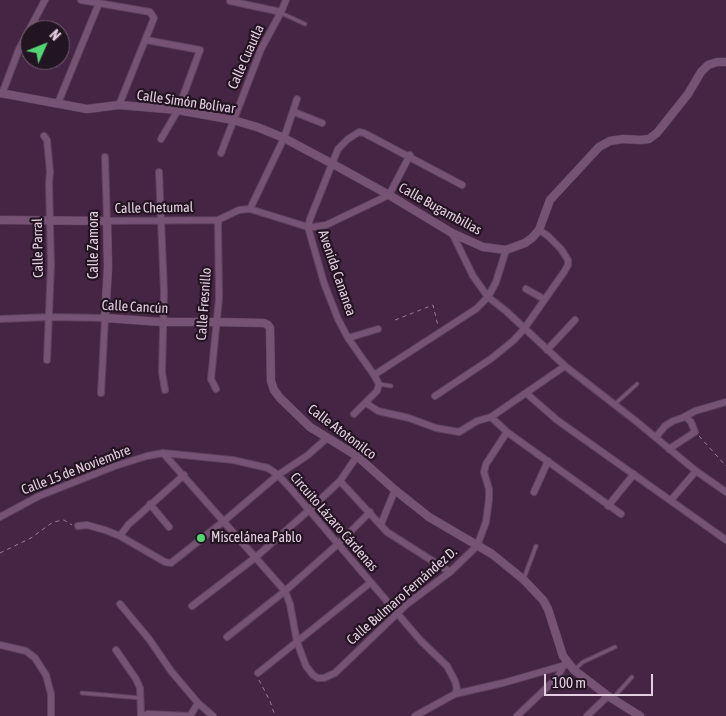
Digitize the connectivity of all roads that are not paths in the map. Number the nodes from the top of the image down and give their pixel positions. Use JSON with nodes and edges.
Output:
{"nodes":[{"id":1,"x":45,"y":0,"type":"edge"},
{"id":2,"x":81,"y":0,"type":"edge"},
{"id":3,"x":286,"y":0,"type":"edge"},
{"id":4,"x":230,"y":1,"type":"dead end"},
{"id":5,"x":99,"y":3,"type":"junction"},
{"id":6,"x":281,"y":12,"type":"junction"},
{"id":7,"x":305,"y":24,"type":"dead end"},
{"id":8,"x":146,"y":40,"type":"junction"},
{"id":9,"x":726,"y":62,"type":"edge"},
{"id":10,"x":1,"y":94,"type":"edge"},
{"id":11,"x":297,"y":99,"type":"dead end"},
{"id":12,"x":58,"y":104,"type":"junction"},
{"id":13,"x":119,"y":105,"type":"junction"},
{"id":14,"x":178,"y":110,"type":"junction"},
{"id":15,"x":294,"y":112,"type":"junction"},
{"id":16,"x":233,"y":120,"type":"junction"},
{"id":17,"x":322,"y":123,"type":"dead end"},
{"id":18,"x":44,"y":136,"type":"dead end"},
{"id":19,"x":284,"y":138,"type":"junction"},
{"id":20,"x":161,"y":139,"type":"dead end"},
{"id":21,"x":221,"y":153,"type":"dead end"},
{"id":22,"x":410,"y":156,"type":"junction"},
{"id":23,"x":105,"y":157,"type":"dead end"},
{"id":24,"x":332,"y":164,"type":"junction"},
{"id":25,"x":160,"y":172,"type":"dead end"},
{"id":26,"x":462,"y":184,"type":"dead end"},
{"id":27,"x":389,"y":195,"type":"junction"},
{"id":28,"x":250,"y":209,"type":"junction"},
{"id":29,"x":0,"y":220,"type":"edge"},
{"id":30,"x":50,"y":220,"type":"junction"},
{"id":31,"x":160,"y":220,"type":"junction"},
{"id":32,"x":218,"y":220,"type":"junction"},
{"id":33,"x":107,"y":221,"type":"junction"},
{"id":34,"x":308,"y":227,"type":"junction"},
{"id":35,"x":539,"y":230,"type":"junction"},
{"id":36,"x":452,"y":233,"type":"junction"},
{"id":37,"x":506,"y":250,"type":"junction"},
{"id":38,"x":526,"y":289,"type":"dead end"},
{"id":39,"x":488,"y":297,"type":"junction"},
{"id":40,"x":544,"y":299,"type":"junction"},
{"id":41,"x":50,"y":317,"type":"junction"},
{"id":42,"x":105,"y":318,"type":"junction"},
{"id":43,"x":0,"y":319,"type":"edge"},
{"id":44,"x":575,"y":320,"type":"dead end"},
{"id":45,"x":162,"y":322,"type":"junction"},
{"id":46,"x":216,"y":322,"type":"junction"},
{"id":47,"x":268,"y":325,"type":"joint"},
{"id":48,"x":524,"y":328,"type":"junction"},
{"id":49,"x":378,"y":330,"type":"dead end"},
{"id":50,"x":348,"y":338,"type":"junction"},
{"id":51,"x":547,"y":350,"type":"junction"},
{"id":52,"x":47,"y":360,"type":"dead end"},
{"id":53,"x":565,"y":366,"type":"junction"},
{"id":54,"x":374,"y":375,"type":"junction"},
{"id":55,"x":379,"y":384,"type":"junction"},
{"id":56,"x":637,"y":384,"type":"dead end"},
{"id":57,"x":391,"y":386,"type":"dead end"},
{"id":58,"x":216,"y":389,"type":"dead end"},
{"id":59,"x":165,"y":390,"type":"dead end"},
{"id":60,"x":100,"y":393,"type":"dead end"},
{"id":61,"x":526,"y":393,"type":"junction"},
{"id":62,"x":436,"y":396,"type":"dead end"},
{"id":63,"x":726,"y":402,"type":"edge"},
{"id":64,"x":366,"y":403,"type":"junction"},
{"id":65,"x":615,"y":404,"type":"junction"},
{"id":66,"x":354,"y":414,"type":"dead end"},
{"id":67,"x":490,"y":416,"type":"junction"},
{"id":68,"x":686,"y":416,"type":"junction"},
{"id":69,"x":507,"y":432,"type":"junction"},
{"id":70,"x":656,"y":437,"type":"junction"},
{"id":71,"x":327,"y":438,"type":"junction"},
{"id":72,"x":670,"y":449,"type":"junction"},
{"id":73,"x":163,"y":453,"type":"junction"},
{"id":74,"x":357,"y":456,"type":"junction"},
{"id":75,"x":548,"y":461,"type":"junction"},
{"id":76,"x":696,"y":471,"type":"junction"},
{"id":77,"x":634,"y":474,"type":"junction"},
{"id":78,"x":184,"y":475,"type":"junction"},
{"id":79,"x":278,"y":475,"type":"junction"},
{"id":80,"x":340,"y":481,"type":"junction"},
{"id":81,"x":395,"y":490,"type":"junction"},
{"id":82,"x":534,"y":492,"type":"dead end"},
{"id":83,"x":726,"y":492,"type":"edge"},
{"id":84,"x":671,"y":500,"type":"junction"},
{"id":85,"x":150,"y":504,"type":"junction"},
{"id":86,"x":608,"y":506,"type":"junction"},
{"id":87,"x":308,"y":511,"type":"junction"},
{"id":88,"x":370,"y":512,"type":"junction"},
{"id":89,"x":620,"y":514,"type":"dead end"},
{"id":90,"x":0,"y":518,"type":"edge"},
{"id":91,"x":224,"y":521,"type":"junction"},
{"id":92,"x":381,"y":524,"type":"junction"},
{"id":93,"x":78,"y":526,"type":"road end"},
{"id":94,"x":169,"y":526,"type":"dead end"},
{"id":95,"x":120,"y":536,"type":"junction"},
{"id":96,"x":726,"y":540,"type":"edge"},
{"id":97,"x":338,"y":544,"type":"junction"},
{"id":98,"x":478,"y":546,"type":"junction"},
{"id":99,"x":536,"y":546,"type":"dead end"},
{"id":100,"x":256,"y":557,"type":"junction"},
{"id":101,"x":450,"y":572,"type":"junction"},
{"id":102,"x":523,"y":579,"type":"junction"},
{"id":103,"x":370,"y":583,"type":"junction"},
{"id":104,"x":285,"y":591,"type":"junction"},
{"id":105,"x":120,"y":604,"type":"dead end"},
{"id":106,"x":192,"y":606,"type":"dead end"},
{"id":107,"x":397,"y":614,"type":"junction"},
{"id":108,"x":227,"y":637,"type":"dead end"},
{"id":109,"x":297,"y":642,"type":"junction"},
{"id":110,"x":0,"y":645,"type":"edge"},
{"id":111,"x":615,"y":647,"type":"dead end"},
{"id":112,"x":116,"y":650,"type":"dead end"},
{"id":113,"x":568,"y":666,"type":"junction"},
{"id":114,"x":258,"y":673,"type":"road end"},
{"id":115,"x":632,"y":677,"type":"dead end"},
{"id":116,"x":82,"y":693,"type":"dead end"},
{"id":117,"x":455,"y":694,"type":"junction"},
{"id":118,"x":610,"y":697,"type":"junction"},
{"id":119,"x":141,"y":698,"type":"junction"},
{"id":120,"x":198,"y":703,"type":"junction"},
{"id":121,"x":426,"y":713,"type":"edge"},
{"id":122,"x":51,"y":716,"type":"edge"},
{"id":123,"x":143,"y":716,"type":"edge"},
{"id":124,"x":190,"y":716,"type":"edge"},
{"id":125,"x":213,"y":716,"type":"edge"},
{"id":126,"x":415,"y":716,"type":"edge"},
{"id":127,"x":517,"y":716,"type":"edge"},
{"id":128,"x":587,"y":716,"type":"edge"},
{"id":129,"x":640,"y":716,"type":"edge"}],
"edges":[{"from":1,"to":10,"type":"street"},
{"from":2,"to":5,"type":"street"},
{"from":3,"to":6,"type":"street","name":"Calle Cuautla"},
{"from":4,"to":6,"type":"street"},
{"from":5,"to":8,"type":"street"},
{"from":5,"to":12,"type":"street"},
{"from":6,"to":7,"type":"lane"},
{"from":6,"to":16,"type":"street","name":"Calle Cuautla"},
{"from":8,"to":13,"type":"street"},
{"from":8,"to":14,"type":"street"},
{"from":9,"to":35,"type":"street"},
{"from":10,"to":12,"type":"street","name":"Calle Simón Bolívar"},
{"from":11,"to":15,"type":"street"},
{"from":12,"to":13,"type":"street","name":"Calle Simón Bolívar"},
{"from":13,"to":14,"type":"street","name":"Calle Simón Bolívar"},
{"from":14,"to":16,"type":"street","name":"Calle Simón Bolívar"},
{"from":14,"to":20,"type":"street"},
{"from":15,"to":17,"type":"street"},
{"from":15,"to":19,"type":"street"},
{"from":16,"to":19,"type":"street","name":"Calle Simón Bolívar"},
{"from":16,"to":21,"type":"street","name":"Calle Cuautla"},
{"from":18,"to":30,"type":"street","name":"Calle Parral"},
{"from":19,"to":24,"type":"street","name":"Calle Simón Bolívar"},
{"from":19,"to":28,"type":"street"},
{"from":22,"to":24,"type":"street","name":"Avenida Cananea"},
{"from":22,"to":26,"type":"street"},
{"from":22,"to":27,"type":"street"},
{"from":23,"to":33,"type":"street","name":"Calle Zamora"},
{"from":24,"to":27,"type":"street","name":"Calle Bugambilias"},
{"from":24,"to":34,"type":"street","name":"Avenida Cananea"},
{"from":25,"to":31,"type":"street"},
{"from":27,"to":34,"type":"street"},
{"from":27,"to":36,"type":"street","name":"Calle Bugambilias"},
{"from":28,"to":32,"type":"street"},
{"from":28,"to":34,"type":"street"},
{"from":29,"to":30,"type":"street","name":"Calle Chetumal"},
{"from":30,"to":33,"type":"street","name":"Calle Chetumal"},
{"from":30,"to":41,"type":"street","name":"Calle Parral"},
{"from":31,"to":32,"type":"street","name":"Calle Chetumal"},
{"from":31,"to":33,"type":"street","name":"Calle Chetumal"},
{"from":31,"to":45,"type":"street"},
{"from":32,"to":46,"type":"street","name":"Calle Fresnillo"},
{"from":33,"to":42,"type":"street","name":"Calle Zamora"},
{"from":34,"to":50,"type":"street","name":"Avenida Cananea"},
{"from":35,"to":37,"type":"street"},
{"from":35,"to":40,"type":"street"},
{"from":36,"to":37,"type":"street","name":"Calle Bugambilias"},
{"from":36,"to":39,"type":"street"},
{"from":37,"to":39,"type":"street"},
{"from":38,"to":40,"type":"street"},
{"from":39,"to":48,"type":"street"},
{"from":39,"to":54,"type":"street"},
{"from":40,"to":48,"type":"street"},
{"from":41,"to":42,"type":"street","name":"Calle Cancún"},
{"from":41,"to":43,"type":"street","name":"Calle Cancún"},
{"from":41,"to":52,"type":"street","name":"Calle Parral"},
{"from":42,"to":45,"type":"street","name":"Calle Cancún"},
{"from":42,"to":60,"type":"street","name":"Calle Zamora"},
{"from":44,"to":51,"type":"street"},
{"from":45,"to":46,"type":"street","name":"Calle Cancún"},
{"from":45,"to":59,"type":"street"},
{"from":46,"to":47,"type":"street","name":"Calle Cancún"},
{"from":46,"to":58,"type":"street","name":"Calle Fresnillo"},
{"from":47,"to":71,"type":"street","name":"Calle Atotonilco"},
{"from":48,"to":51,"type":"street"},
{"from":48,"to":62,"type":"street"},
{"from":49,"to":50,"type":"street"},
{"from":50,"to":54,"type":"street","name":"Avenida Cananea"},
{"from":51,"to":53,"type":"street"},
{"from":53,"to":61,"type":"street"},
{"from":53,"to":65,"type":"street"},
{"from":54,"to":55,"type":"street","name":"Avenida Cananea"},
{"from":55,"to":57,"type":"lane"},
{"from":55,"to":64,"type":"street"},
{"from":56,"to":65,"type":"lane"},
{"from":61,"to":67,"type":"street"},
{"from":61,"to":77,"type":"street"},
{"from":63,"to":68,"type":"street"},
{"from":64,"to":66,"type":"street"},
{"from":64,"to":67,"type":"street"},
{"from":65,"to":70,"type":"street"},
{"from":67,"to":69,"type":"street"},
{"from":68,"to":70,"type":"street"},
{"from":68,"to":72,"type":"street"},
{"from":69,"to":75,"type":"street"},
{"from":69,"to":98,"type":"street"},
{"from":70,"to":72,"type":"street"},
{"from":71,"to":74,"type":"street","name":"Calle Atotonilco"},
{"from":71,"to":79,"type":"street"},
{"from":72,"to":76,"type":"street"},
{"from":73,"to":78,"type":"street"},
{"from":73,"to":79,"type":"street","name":"Circuito Lázaro Cárdenas"},
{"from":73,"to":90,"type":"street","name":"Calle 15 de Noviembre"},
{"from":74,"to":80,"type":"street"},
{"from":74,"to":81,"type":"street","name":"Calle Atotonilco"},
{"from":75,"to":82,"type":"street"},
{"from":75,"to":86,"type":"street"},
{"from":76,"to":83,"type":"street"},
{"from":76,"to":84,"type":"street"},
{"from":77,"to":84,"type":"street"},
{"from":77,"to":86,"type":"street"},
{"from":78,"to":85,"type":"street"},
{"from":78,"to":91,"type":"street"},
{"from":79,"to":87,"type":"street","name":"Circuito Lázaro Cárdenas"},
{"from":79,"to":91,"type":"street"},
{"from":80,"to":87,"type":"street"},
{"from":80,"to":88,"type":"street"},
{"from":81,"to":92,"type":"street"},
{"from":81,"to":98,"type":"street","name":"Calle Atotonilco"},
{"from":84,"to":96,"type":"street"},
{"from":85,"to":94,"type":"street"},
{"from":85,"to":95,"type":"street"},
{"from":86,"to":89,"type":"street"},
{"from":87,"to":97,"type":"street","name":"Circuito Lázaro Cárdenas"},
{"from":87,"to":100,"type":"street"},
{"from":88,"to":92,"type":"street"},
{"from":88,"to":97,"type":"street"},
{"from":91,"to":95,"type":"street"},
{"from":91,"to":100,"type":"street"},
{"from":92,"to":101,"type":"street"},
{"from":93,"to":95,"type":"street"},
{"from":97,"to":103,"type":"street","name":"Circuito Lázaro Cárdenas"},
{"from":97,"to":104,"type":"street"},
{"from":98,"to":101,"type":"street","name":"Calle Bulmaro Fernández D."},
{"from":98,"to":102,"type":"street","name":"Calle Atotonilco"},
{"from":99,"to":102,"type":"lane"},
{"from":100,"to":104,"type":"street"},
{"from":100,"to":106,"type":"street"},
{"from":101,"to":107,"type":"street","name":"Calle Bulmaro Fernández D."},
{"from":102,"to":113,"type":"street","name":"Calle Atotonilco"},
{"from":103,"to":107,"type":"street","name":"Circuito Lázaro Cárdenas"},
{"from":103,"to":109,"type":"street"},
{"from":104,"to":108,"type":"street"},
{"from":104,"to":109,"type":"street"},
{"from":105,"to":120,"type":"street"},
{"from":107,"to":109,"type":"street","name":"Calle Bulmaro Fernández D."},
{"from":107,"to":117,"type":"street","name":"Circuito Lázaro Cárdenas"},
{"from":109,"to":114,"type":"street"},
{"from":110,"to":122,"type":"street"},
{"from":111,"to":113,"type":"lane"},
{"from":112,"to":119,"type":"street"},
{"from":113,"to":117,"type":"street"},
{"from":113,"to":118,"type":"street"},
{"from":113,"to":127,"type":"street"},
{"from":115,"to":118,"type":"lane"},
{"from":116,"to":119,"type":"lane"},
{"from":117,"to":121,"type":"street"},
{"from":118,"to":128,"type":"street"},
{"from":118,"to":129,"type":"street"},
{"from":119,"to":123,"type":"street"},
{"from":120,"to":124,"type":"street"},
{"from":120,"to":125,"type":"street"},
{"from":121,"to":126,"type":"street"},
{"from":123,"to":124,"type":"street"}]}
